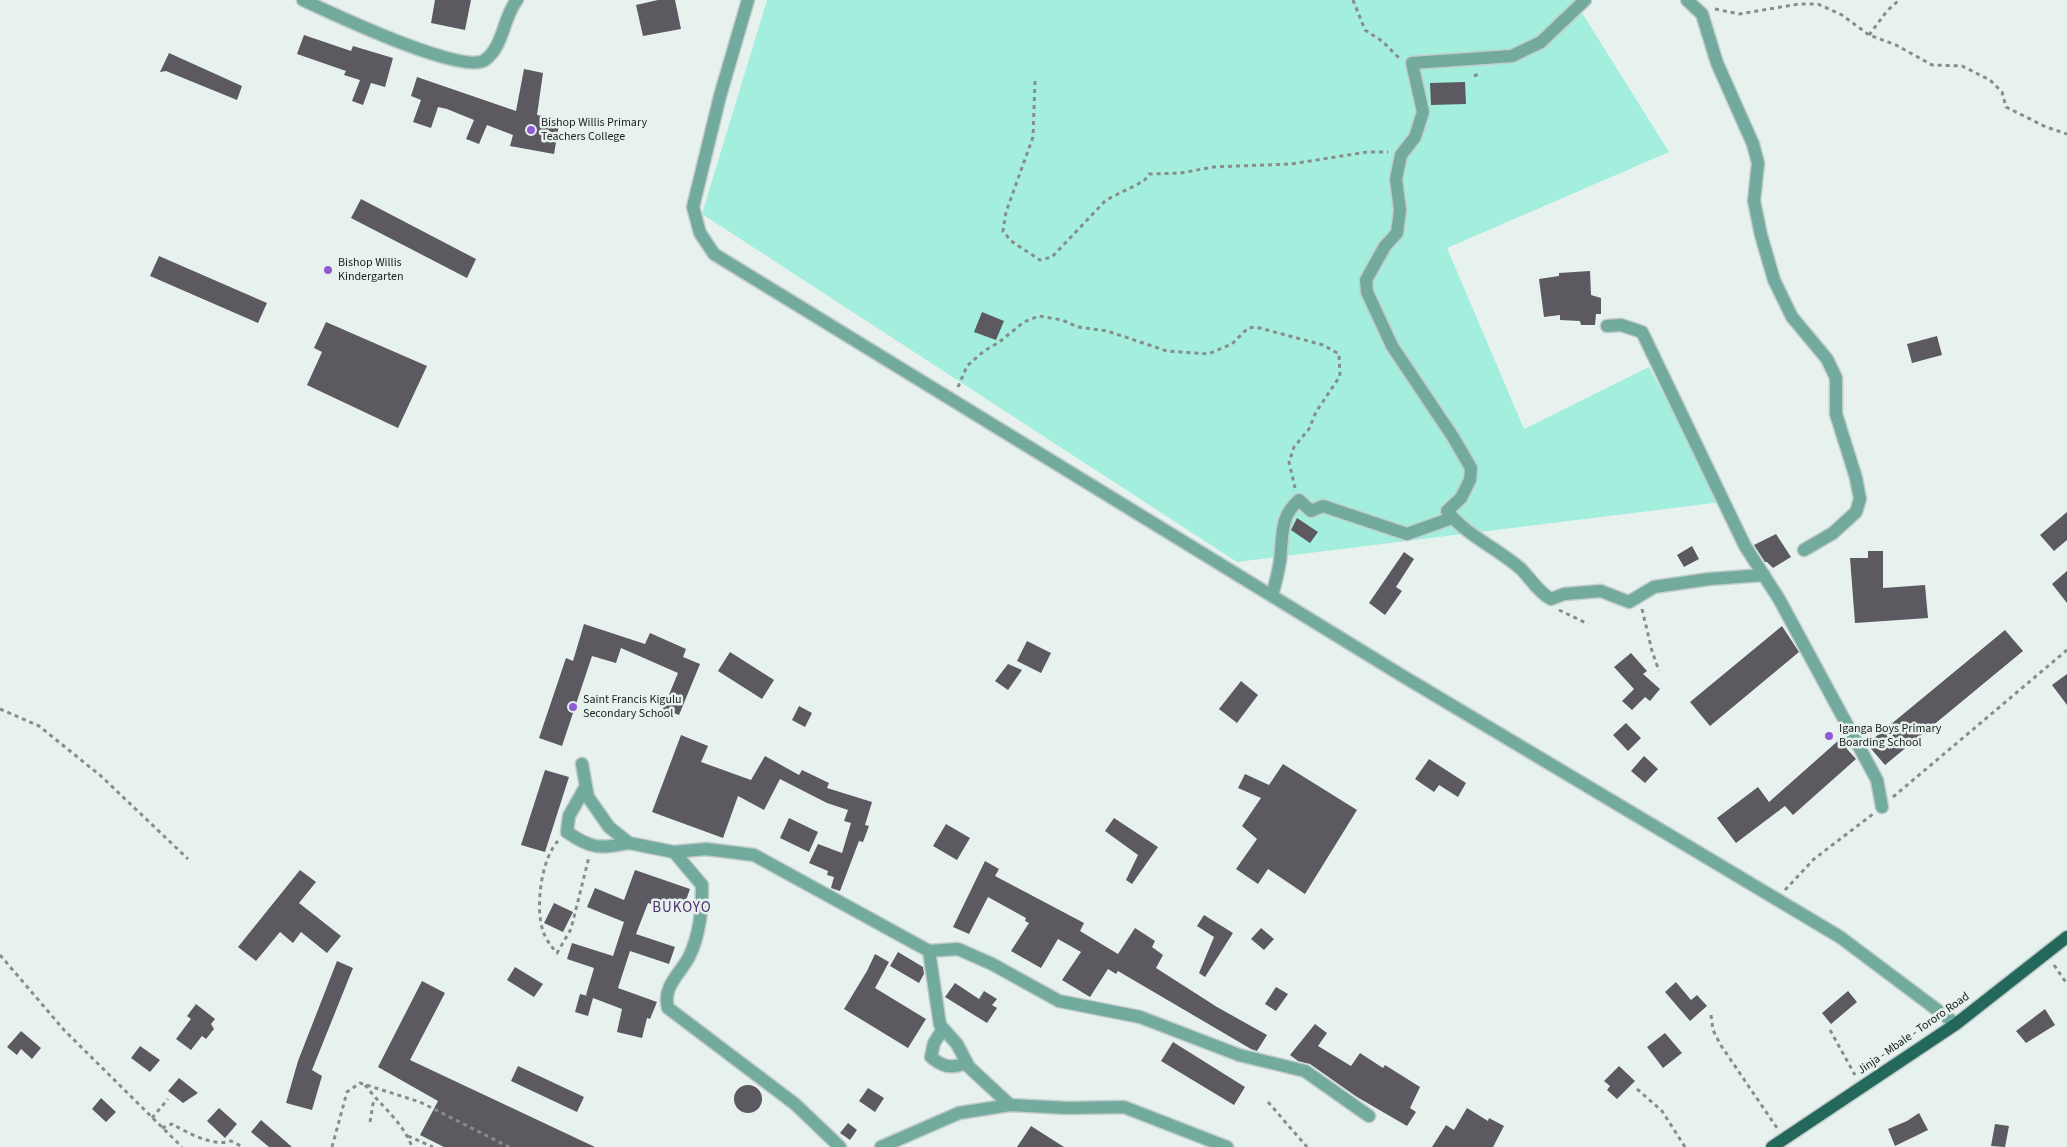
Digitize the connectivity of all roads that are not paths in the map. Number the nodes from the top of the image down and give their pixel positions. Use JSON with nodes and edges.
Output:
{"nodes":[{"id":1,"x":303,"y":0,"type":"edge"},
{"id":2,"x":748,"y":0,"type":"edge"},
{"id":3,"x":1585,"y":0,"type":"edge"},
{"id":4,"x":1689,"y":2,"type":"edge"},
{"id":5,"x":513,"y":3,"type":"edge"},
{"id":6,"x":1607,"y":326,"type":"dead end"},
{"id":7,"x":1452,"y":518,"type":"junction"},
{"id":8,"x":1804,"y":550,"type":"dead end"},
{"id":9,"x":1764,"y":575,"type":"junction"},
{"id":10,"x":1272,"y":596,"type":"junction"},
{"id":11,"x":582,"y":764,"type":"dead end"},
{"id":12,"x":586,"y":786,"type":"junction"},
{"id":13,"x":1882,"y":806,"type":"road end"},
{"id":14,"x":629,"y":843,"type":"junction"},
{"id":15,"x":674,"y":852,"type":"junction"},
{"id":16,"x":2067,"y":938,"type":"edge"},
{"id":17,"x":929,"y":951,"type":"junction"},
{"id":18,"x":1956,"y":1024,"type":"junction"},
{"id":19,"x":943,"y":1029,"type":"junction"},
{"id":20,"x":966,"y":1063,"type":"junction"},
{"id":21,"x":1010,"y":1105,"type":"junction"},
{"id":22,"x":1369,"y":1116,"type":"dead end"},
{"id":23,"x":840,"y":1147,"type":"edge"},
{"id":24,"x":881,"y":1147,"type":"edge"},
{"id":25,"x":1227,"y":1147,"type":"edge"},
{"id":26,"x":1772,"y":1147,"type":"edge"}],
"edges":[{"from":1,"to":5,"type":"street"},
{"from":2,"to":10,"type":"street"},
{"from":3,"to":7,"type":"street"},
{"from":4,"to":8,"type":"street"},
{"from":6,"to":9,"type":"street"},
{"from":7,"to":9,"type":"street"},
{"from":7,"to":10,"type":"street"},
{"from":9,"to":13,"type":"street"},
{"from":10,"to":18,"type":"street"},
{"from":11,"to":12,"type":"street"},
{"from":12,"to":14,"type":"street"},
{"from":12,"to":14,"type":"street"},
{"from":14,"to":15,"type":"street"},
{"from":15,"to":17,"type":"street"},
{"from":15,"to":23,"type":"street"},
{"from":16,"to":18,"type":"main road","name":"Jinja - Mbale - Tororo Road"},
{"from":17,"to":19,"type":"street"},
{"from":17,"to":22,"type":"street"},
{"from":18,"to":26,"type":"main road","name":"Jinja - Mbale - Tororo Road"},
{"from":19,"to":20,"type":"street"},
{"from":19,"to":20,"type":"street"},
{"from":20,"to":21,"type":"street"},
{"from":21,"to":24,"type":"street"},
{"from":21,"to":25,"type":"street"}]}
